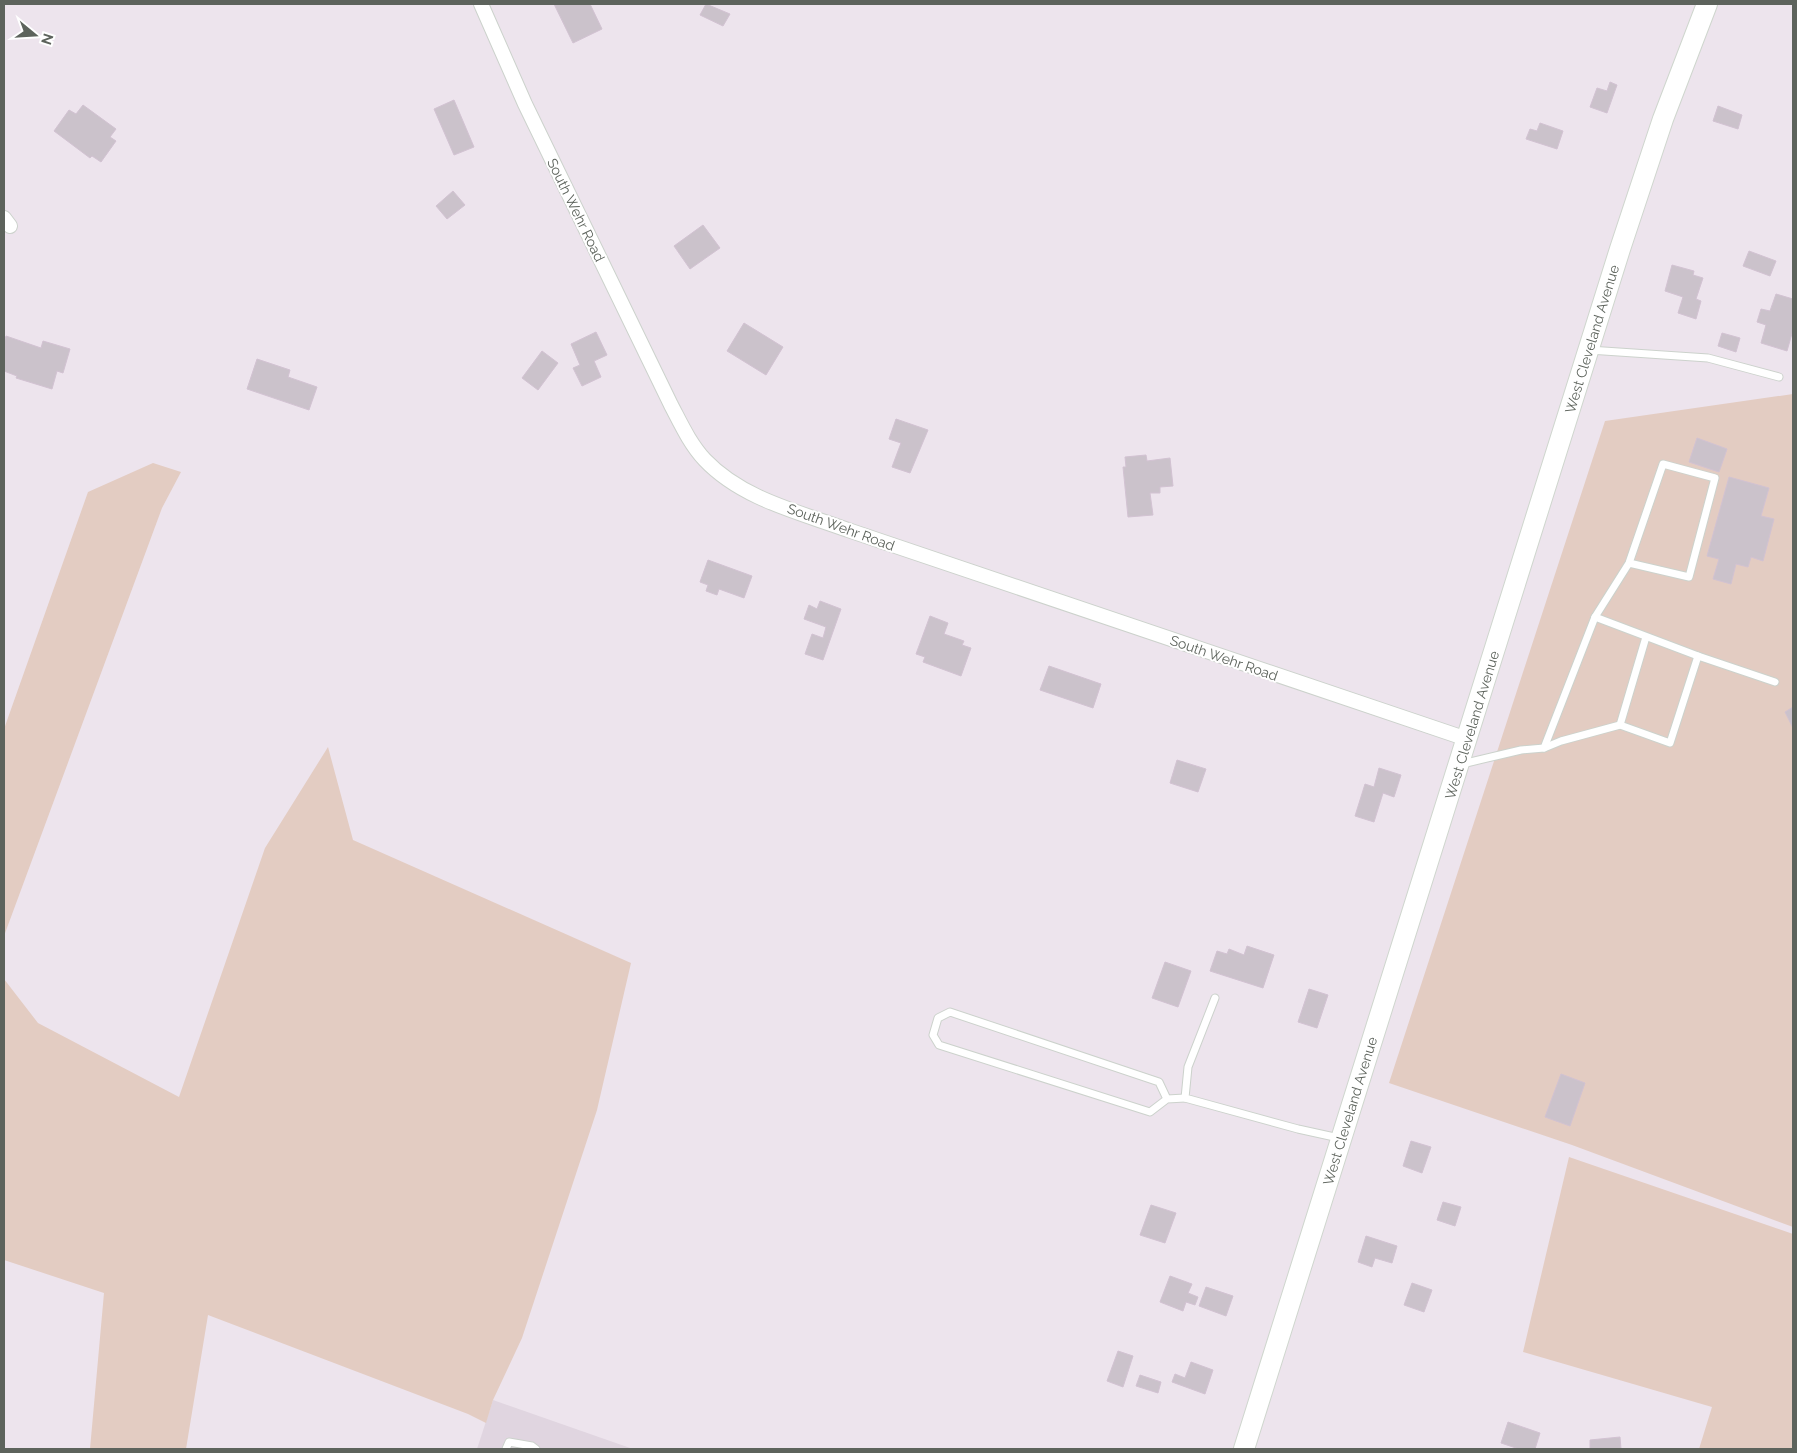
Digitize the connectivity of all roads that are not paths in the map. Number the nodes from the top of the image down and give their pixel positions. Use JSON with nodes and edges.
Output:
{"nodes":[{"id":1,"x":481,"y":4,"type":"edge"},
{"id":2,"x":1707,"y":4,"type":"edge"},
{"id":3,"x":1589,"y":350,"type":"junction"},
{"id":4,"x":1779,"y":378,"type":"dead end"},
{"id":5,"x":1630,"y":563,"type":"junction"},
{"id":6,"x":1595,"y":617,"type":"junction"},
{"id":7,"x":1646,"y":637,"type":"junction"},
{"id":8,"x":1698,"y":656,"type":"junction"},
{"id":9,"x":1775,"y":682,"type":"dead end"},
{"id":10,"x":1620,"y":725,"type":"junction"},
{"id":11,"x":1467,"y":739,"type":"junction"},
{"id":12,"x":1544,"y":748,"type":"junction"},
{"id":13,"x":1459,"y":764,"type":"junction"},
{"id":14,"x":1215,"y":998,"type":"dead end"},
{"id":15,"x":1185,"y":1098,"type":"junction"},
{"id":16,"x":1167,"y":1099,"type":"junction"},
{"id":17,"x":1342,"y":1138,"type":"junction"},
{"id":18,"x":506,"y":1449,"type":"edge"},
{"id":19,"x":536,"y":1449,"type":"edge"},
{"id":20,"x":1244,"y":1449,"type":"edge"}],
"edges":[{"from":1,"to":11,"type":"street","name":"South Wehr Road"},
{"from":2,"to":3,"type":"main road","name":"West Cleveland Avenue"},
{"from":3,"to":4,"type":"lane"},
{"from":3,"to":11,"type":"main road","name":"West Cleveland Avenue"},
{"from":5,"to":5,"type":"lane"},
{"from":5,"to":6,"type":"lane"},
{"from":6,"to":7,"type":"lane"},
{"from":6,"to":12,"type":"lane"},
{"from":7,"to":8,"type":"lane"},
{"from":7,"to":10,"type":"lane"},
{"from":8,"to":9,"type":"lane"},
{"from":8,"to":10,"type":"lane"},
{"from":10,"to":12,"type":"lane"},
{"from":11,"to":13,"type":"main road","name":"West Cleveland Avenue"},
{"from":12,"to":13,"type":"lane"},
{"from":13,"to":17,"type":"main road","name":"West Cleveland Avenue"},
{"from":14,"to":15,"type":"lane"},
{"from":15,"to":16,"type":"lane"},
{"from":15,"to":17,"type":"lane"},
{"from":16,"to":16,"type":"lane"},
{"from":17,"to":20,"type":"main road","name":"West Cleveland Avenue"},
{"from":18,"to":19,"type":"lane"}]}
